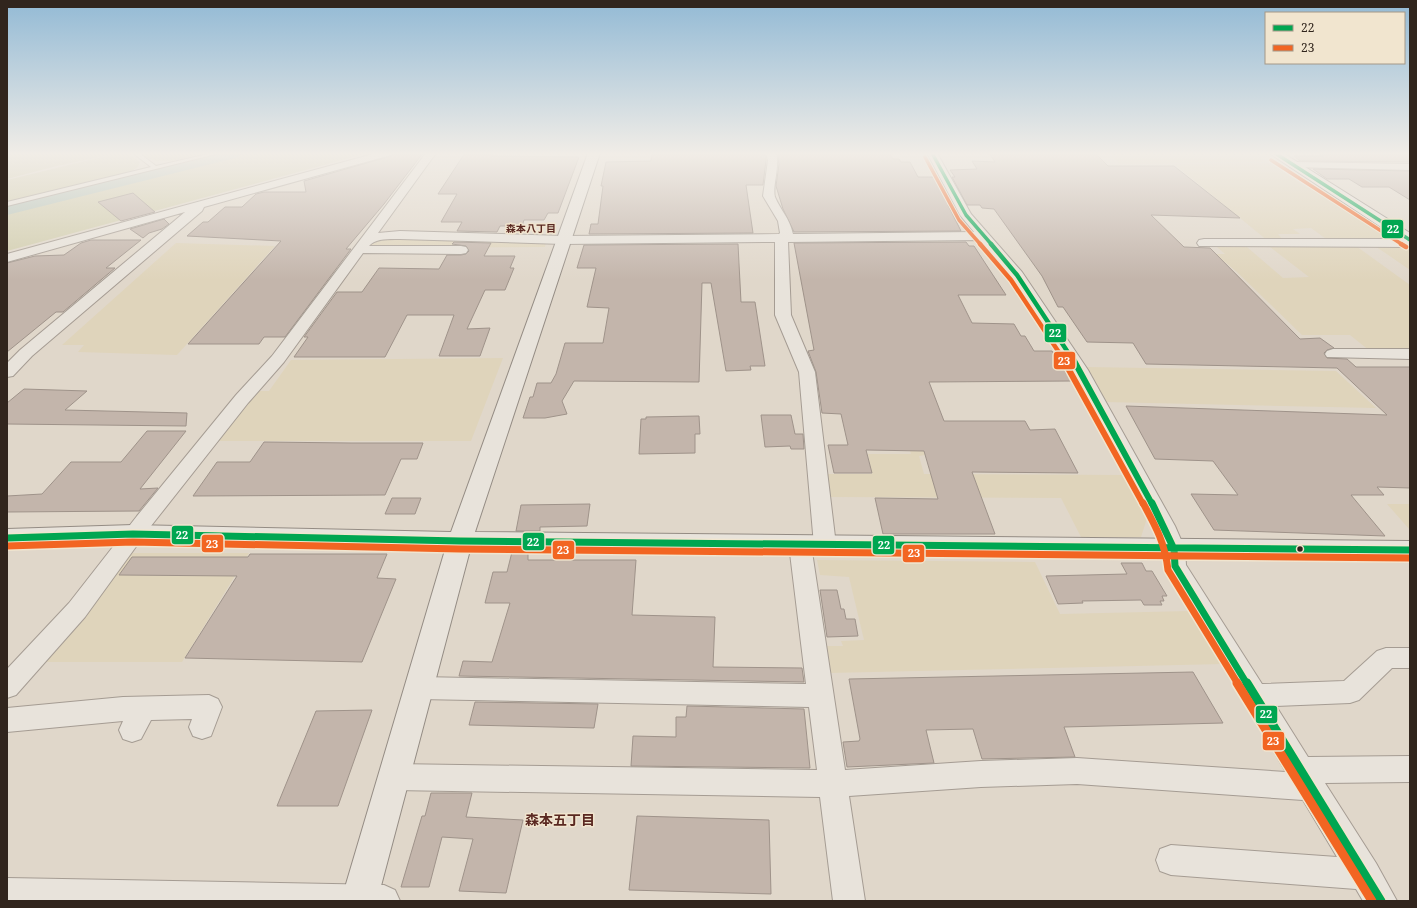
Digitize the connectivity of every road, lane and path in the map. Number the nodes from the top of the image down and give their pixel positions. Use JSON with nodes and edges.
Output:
{"nodes":[{"id":1,"x":42,"y":195,"type":"edge"},
{"id":2,"x":232,"y":195,"type":"edge"},
{"id":3,"x":401,"y":195,"type":"edge"},
{"id":4,"x":579,"y":195,"type":"edge"},
{"id":5,"x":769,"y":195,"type":"edge"},
{"id":6,"x":955,"y":195,"type":"edge"},
{"id":7,"x":1340,"y":195,"type":"edge"},
{"id":8,"x":7,"y":204,"type":"edge"},
{"id":9,"x":198,"y":205,"type":"junction"},
{"id":10,"x":983,"y":236,"type":"junction"},
{"id":11,"x":781,"y":239,"type":"junction"},
{"id":12,"x":1410,"y":242,"type":"edge"},
{"id":13,"x":1204,"y":243,"type":"dead end"},
{"id":14,"x":366,"y":245,"type":"junction"},
{"id":15,"x":562,"y":245,"type":"junction"},
{"id":16,"x":7,"y":258,"type":"edge"},
{"id":17,"x":1333,"y":354,"type":"dead end"},
{"id":18,"x":1410,"y":354,"type":"edge"},
{"id":19,"x":8,"y":370,"type":"edge"},
{"id":20,"x":133,"y":534,"type":"junction"},
{"id":21,"x":7,"y":538,"type":"edge"},
{"id":22,"x":460,"y":541,"type":"junction"},
{"id":23,"x":812,"y":545,"type":"junction"},
{"id":24,"x":1174,"y":549,"type":"junction"},
{"id":25,"x":1410,"y":550,"type":"edge"},
{"id":26,"x":1410,"y":658,"type":"edge"},
{"id":27,"x":7,"y":687,"type":"edge"},
{"id":28,"x":419,"y":688,"type":"junction"},
{"id":29,"x":820,"y":696,"type":"junction"},
{"id":30,"x":1256,"y":696,"type":"junction"},
{"id":31,"x":7,"y":720,"type":"edge"},
{"id":32,"x":202,"y":727,"type":"dead end"},
{"id":33,"x":1410,"y":769,"type":"edge"},
{"id":34,"x":394,"y":777,"type":"junction"},
{"id":35,"x":1306,"y":778,"type":"junction"},
{"id":36,"x":832,"y":784,"type":"junction"},
{"id":37,"x":1171,"y":860,"type":"dead end"},
{"id":38,"x":1365,"y":874,"type":"junction"},
{"id":39,"x":7,"y":894,"type":"edge"},
{"id":40,"x":368,"y":900,"type":"edge"},
{"id":41,"x":849,"y":901,"type":"edge"},
{"id":42,"x":1381,"y":901,"type":"edge"}],
"edges":[{"from":1,"to":8,"type":"lane"},
{"from":2,"to":9,"type":"street"},
{"from":3,"to":14,"type":"street"},
{"from":4,"to":15,"type":"street"},
{"from":5,"to":11,"type":"street"},
{"from":6,"to":10,"type":"street"},
{"from":7,"to":12,"type":"street"},
{"from":9,"to":16,"type":"street"},
{"from":9,"to":19,"type":"street"},
{"from":10,"to":11,"type":"street"},
{"from":10,"to":24,"type":"street"},
{"from":11,"to":15,"type":"street"},
{"from":11,"to":23,"type":"street"},
{"from":12,"to":13,"type":"street"},
{"from":14,"to":15,"type":"street"},
{"from":14,"to":20,"type":"street"},
{"from":15,"to":22,"type":"street"},
{"from":17,"to":18,"type":"street"},
{"from":20,"to":21,"type":"street"},
{"from":20,"to":22,"type":"street"},
{"from":20,"to":27,"type":"street"},
{"from":22,"to":23,"type":"street"},
{"from":22,"to":28,"type":"street"},
{"from":23,"to":24,"type":"street"},
{"from":23,"to":29,"type":"street"},
{"from":24,"to":25,"type":"street"},
{"from":24,"to":30,"type":"street"},
{"from":26,"to":30,"type":"street"},
{"from":28,"to":29,"type":"street"},
{"from":28,"to":34,"type":"street"},
{"from":29,"to":36,"type":"street"},
{"from":30,"to":35,"type":"street"},
{"from":31,"to":32,"type":"street"},
{"from":33,"to":35,"type":"street"},
{"from":34,"to":36,"type":"street"},
{"from":34,"to":40,"type":"street"},
{"from":35,"to":36,"type":"street"},
{"from":35,"to":38,"type":"street"},
{"from":36,"to":41,"type":"street"},
{"from":37,"to":38,"type":"street"},
{"from":38,"to":42,"type":"street"},
{"from":39,"to":40,"type":"street"}]}
